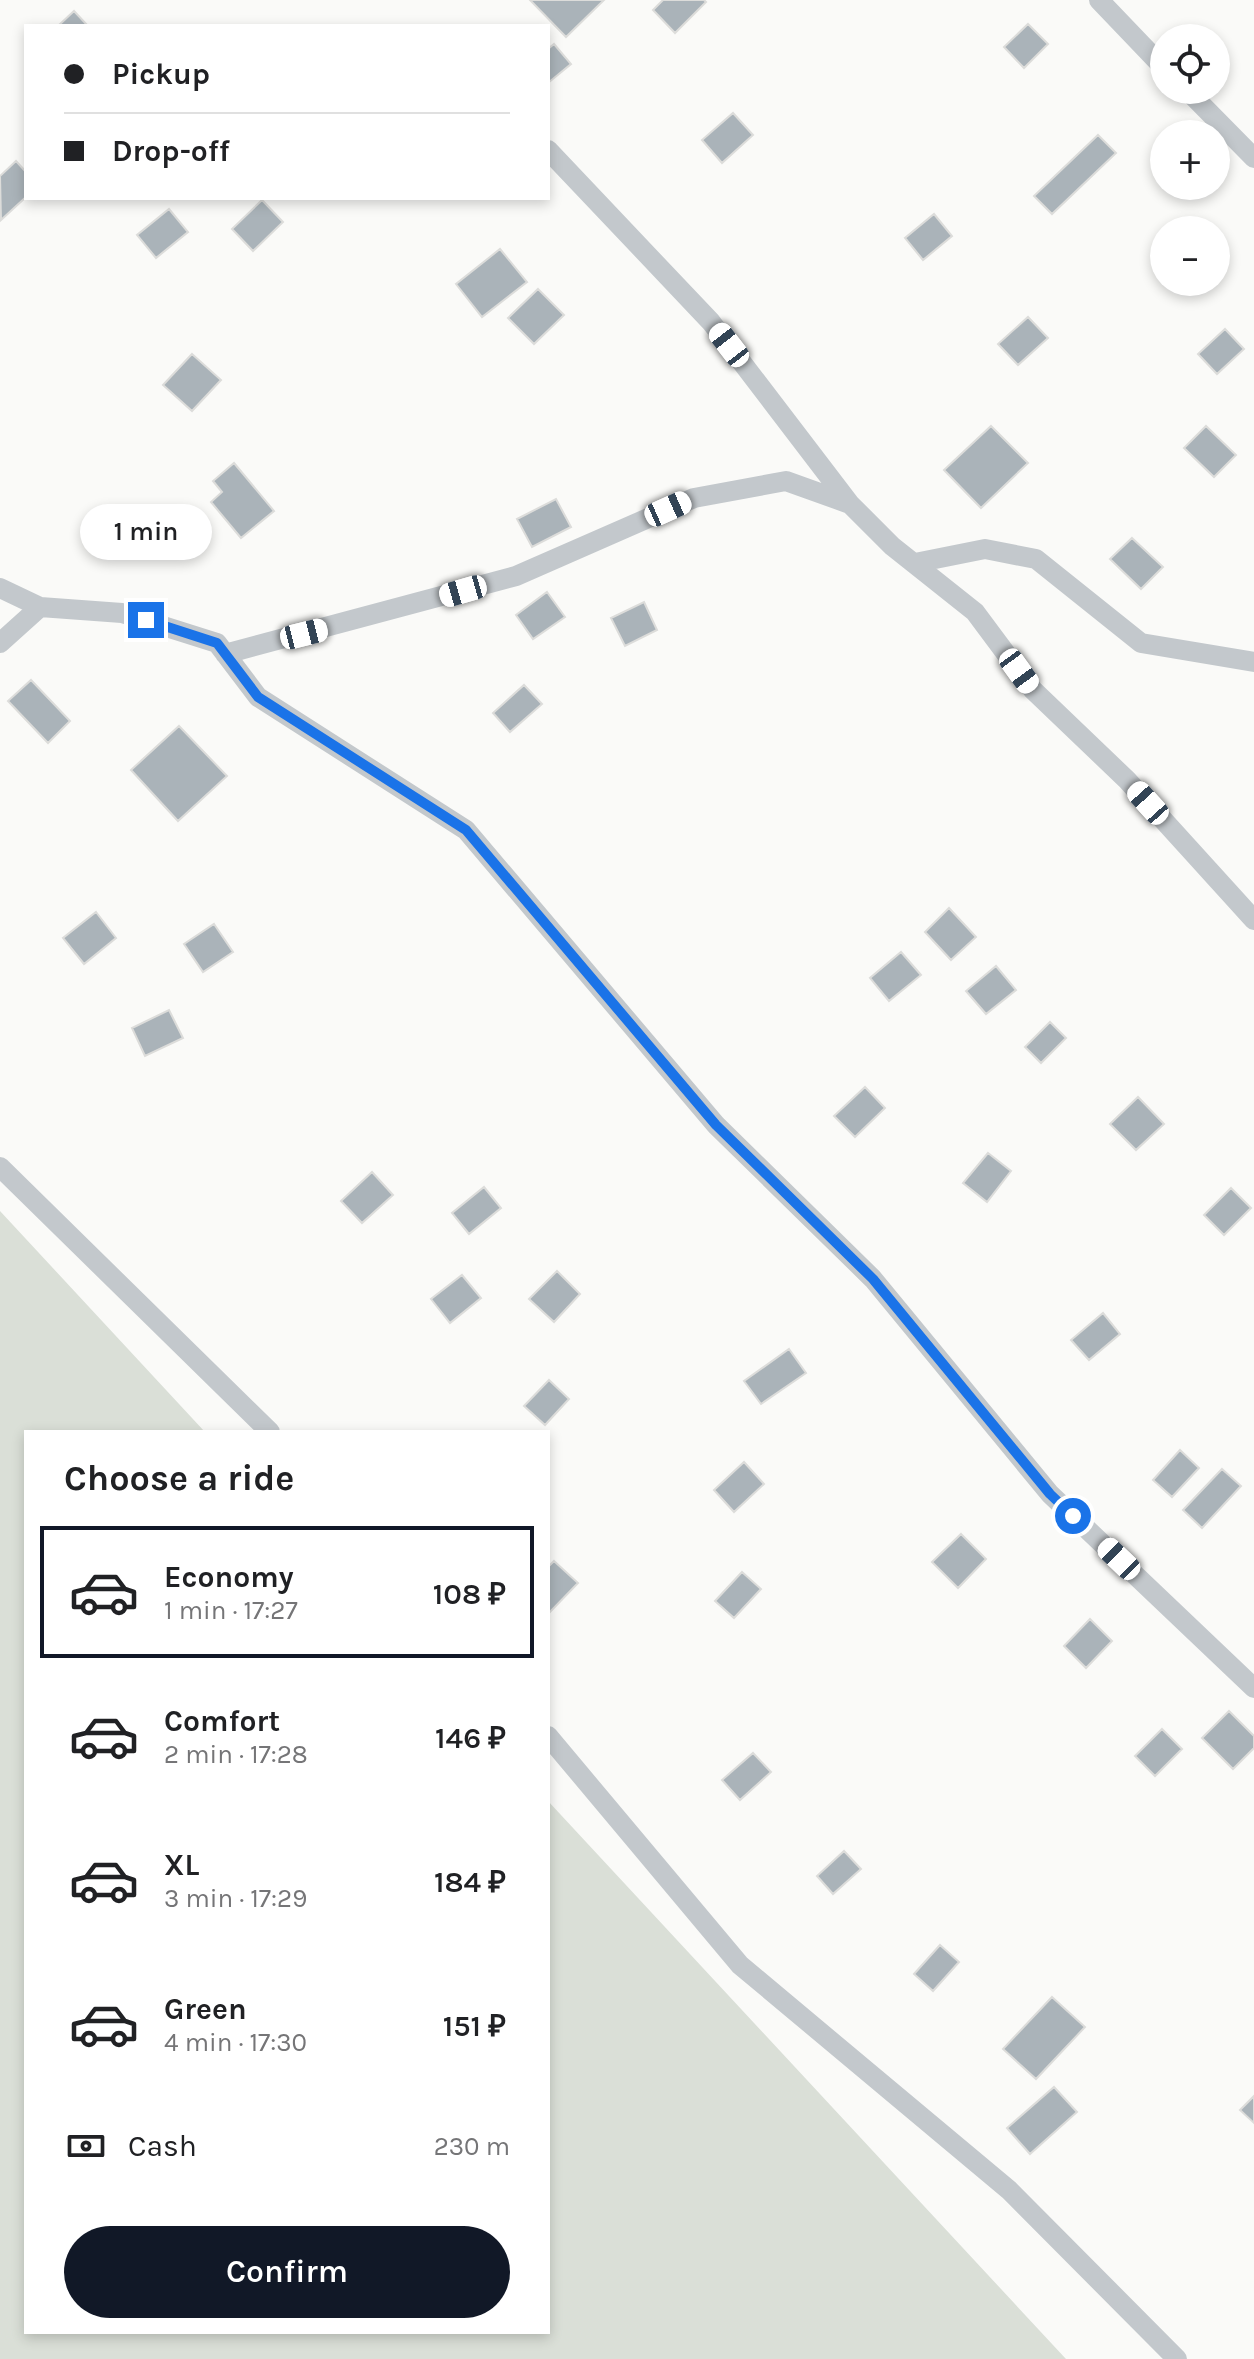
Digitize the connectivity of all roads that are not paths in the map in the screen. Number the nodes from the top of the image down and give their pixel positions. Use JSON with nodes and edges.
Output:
{"nodes":[{"id":1,"x":1099,"y":0,"type":"edge"},
{"id":2,"x":1150,"y":53,"type":"edge"},
{"id":3,"x":1201,"y":104,"type":"edge"},
{"id":4,"x":550,"y":152,"type":"edge"},
{"id":5,"x":1254,"y":158,"type":"edge"},
{"id":6,"x":850,"y":504,"type":"junction"},
{"id":7,"x":915,"y":563,"type":"junction"},
{"id":8,"x":0,"y":588,"type":"edge"},
{"id":9,"x":40,"y":607,"type":"junction"},
{"id":10,"x":0,"y":643,"type":"edge"},
{"id":11,"x":225,"y":654,"type":"junction"},
{"id":12,"x":1254,"y":662,"type":"edge"},
{"id":13,"x":1254,"y":920,"type":"edge"},
{"id":14,"x":0,"y":1167,"type":"edge"},
{"id":15,"x":268,"y":1430,"type":"edge"},
{"id":16,"x":1254,"y":1688,"type":"edge"},
{"id":17,"x":550,"y":1738,"type":"edge"},
{"id":18,"x":1177,"y":2359,"type":"edge"}],
"edges":[{"from":1,"to":2,"type":"lane"},
{"from":3,"to":5,"type":"lane"},
{"from":4,"to":6,"type":"lane"},
{"from":6,"to":7,"type":"lane"},
{"from":6,"to":11,"type":"lane"},
{"from":7,"to":12,"type":"lane"},
{"from":7,"to":13,"type":"lane"},
{"from":8,"to":9,"type":"lane"},
{"from":9,"to":10,"type":"lane"},
{"from":9,"to":11,"type":"lane"},
{"from":11,"to":16,"type":"lane"},
{"from":14,"to":15,"type":"lane"},
{"from":17,"to":18,"type":"lane"}]}
